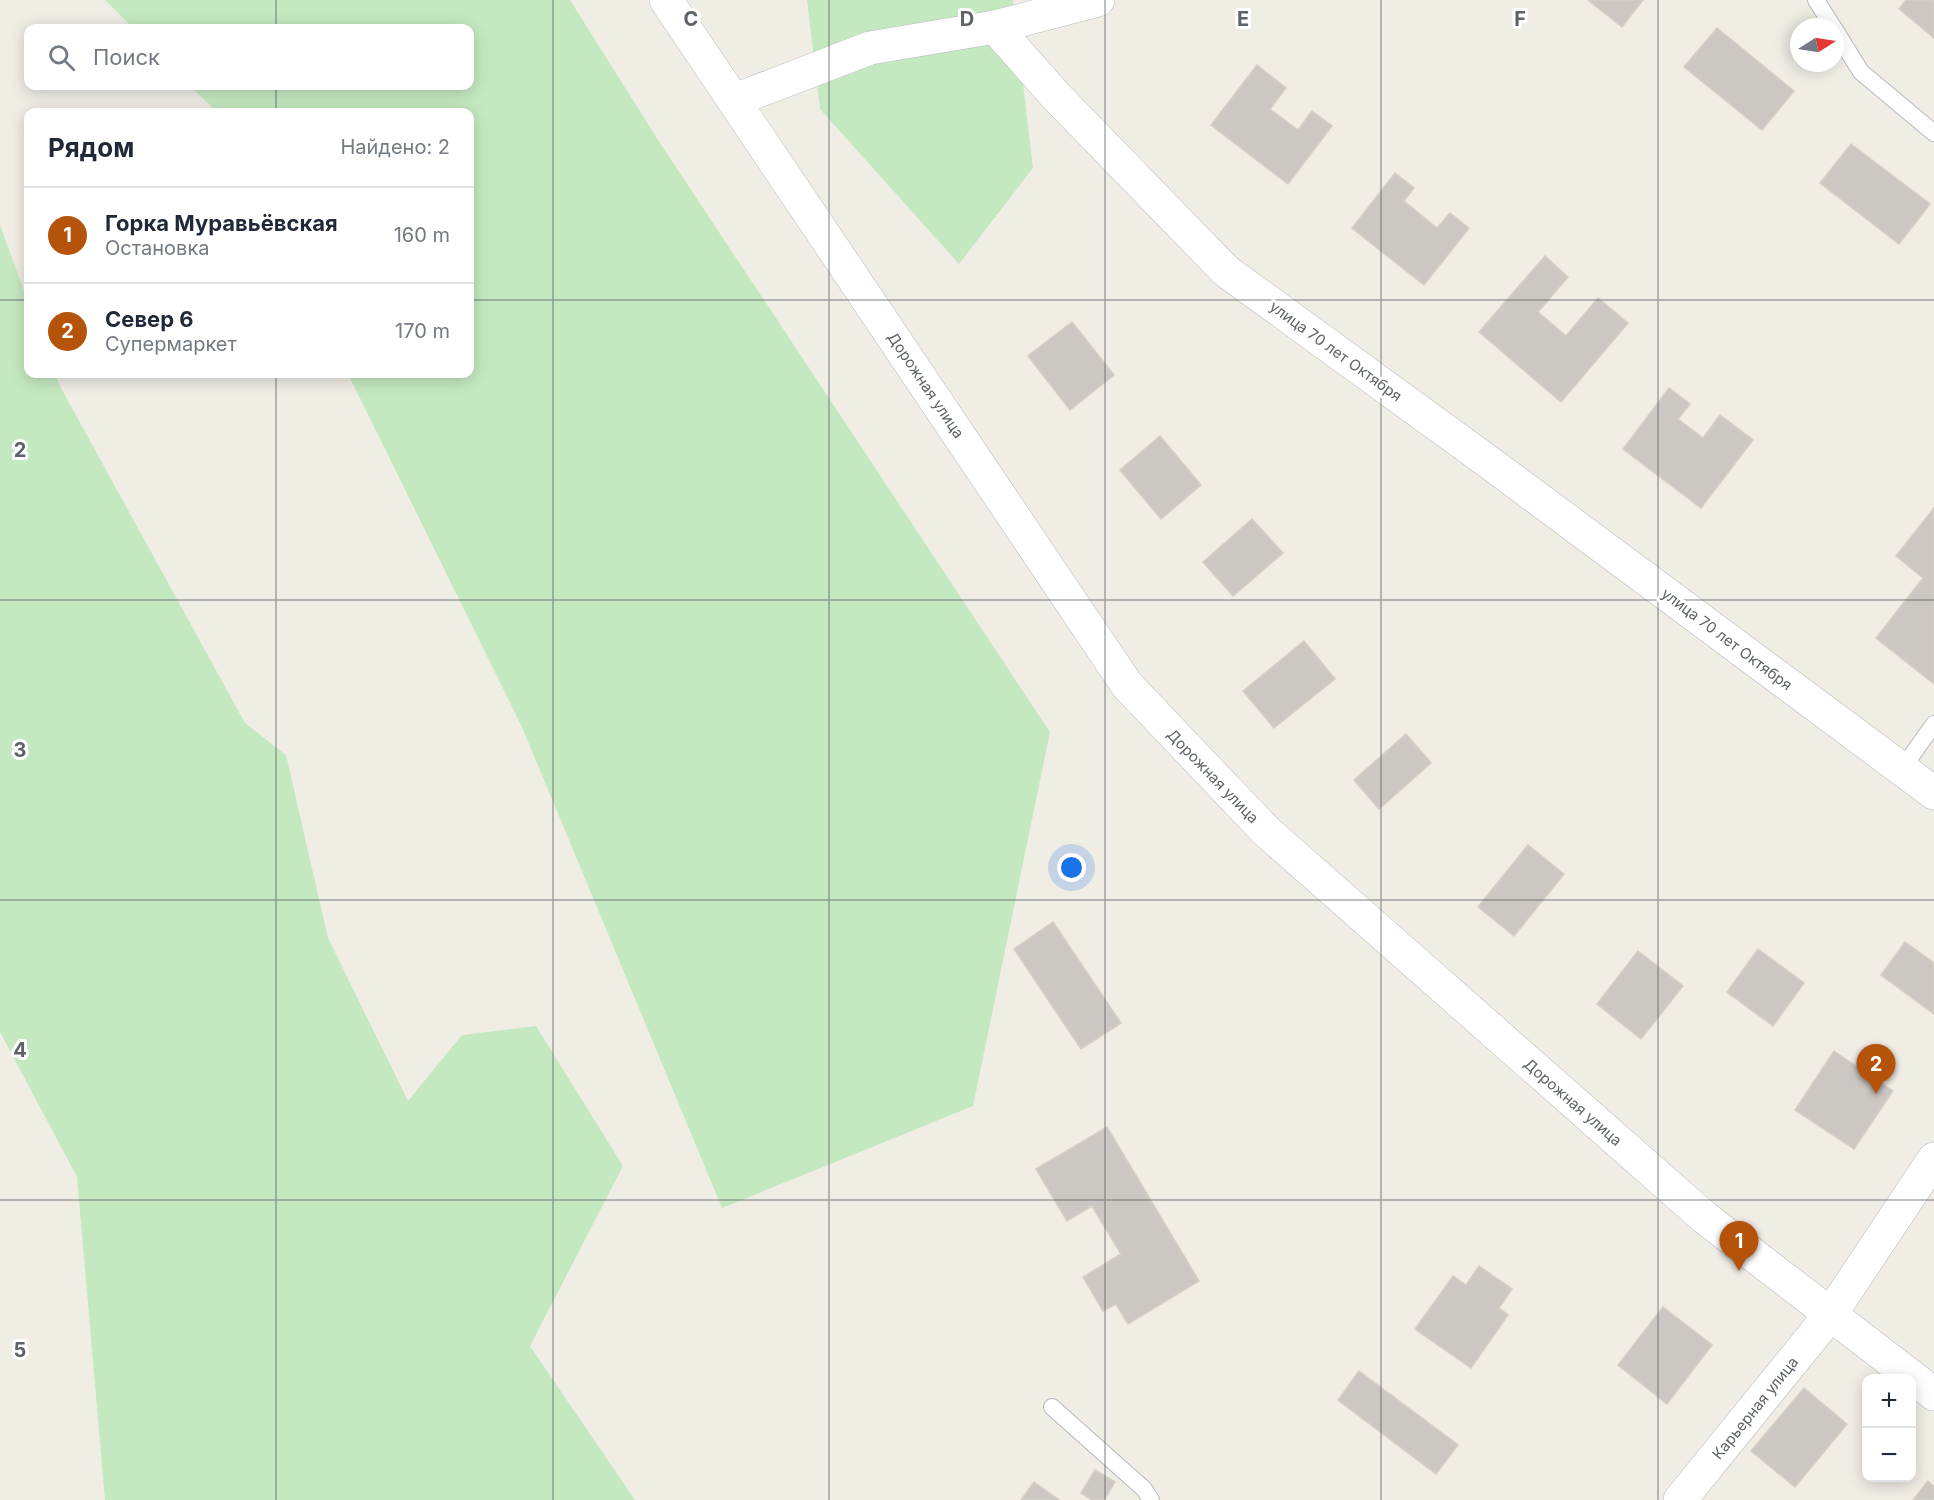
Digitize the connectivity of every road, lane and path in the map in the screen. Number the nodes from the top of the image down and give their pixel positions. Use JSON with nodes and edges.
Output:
{"nodes":[{"id":1,"x":666,"y":0,"type":"edge"},
{"id":2,"x":1098,"y":0,"type":"edge"},
{"id":3,"x":1816,"y":0,"type":"edge"},
{"id":4,"x":1827,"y":18,"type":"edge"},
{"id":5,"x":995,"y":27,"type":"junction"},
{"id":6,"x":1844,"y":45,"type":"edge"},
{"id":7,"x":735,"y":100,"type":"junction"},
{"id":8,"x":1934,"y":133,"type":"edge"},
{"id":9,"x":1934,"y":724,"type":"edge"},
{"id":10,"x":1902,"y":769,"type":"junction"},
{"id":11,"x":1934,"y":793,"type":"edge"},
{"id":12,"x":1934,"y":1159,"type":"edge"},
{"id":13,"x":1830,"y":1315,"type":"junction"},
{"id":14,"x":1934,"y":1394,"type":"edge"},
{"id":15,"x":1052,"y":1407,"type":"dead end"},
{"id":16,"x":1151,"y":1500,"type":"edge"},
{"id":17,"x":1680,"y":1500,"type":"edge"}],
"edges":[{"from":1,"to":7,"type":"street","name":"Дорожная улица"},
{"from":2,"to":5,"type":"street"},
{"from":3,"to":4,"type":"lane"},
{"from":5,"to":7,"type":"street"},
{"from":5,"to":10,"type":"street","name":"улица 70 лет Октября"},
{"from":6,"to":8,"type":"lane"},
{"from":7,"to":13,"type":"street","name":"Дорожная улица"},
{"from":9,"to":10,"type":"lane"},
{"from":10,"to":11,"type":"street","name":"улица 70 лет Октября"},
{"from":12,"to":13,"type":"street","name":"Карьерная улица"},
{"from":13,"to":14,"type":"street","name":"Дорожная улица"},
{"from":13,"to":17,"type":"street","name":"Карьерная улица"},
{"from":15,"to":16,"type":"lane"}]}
